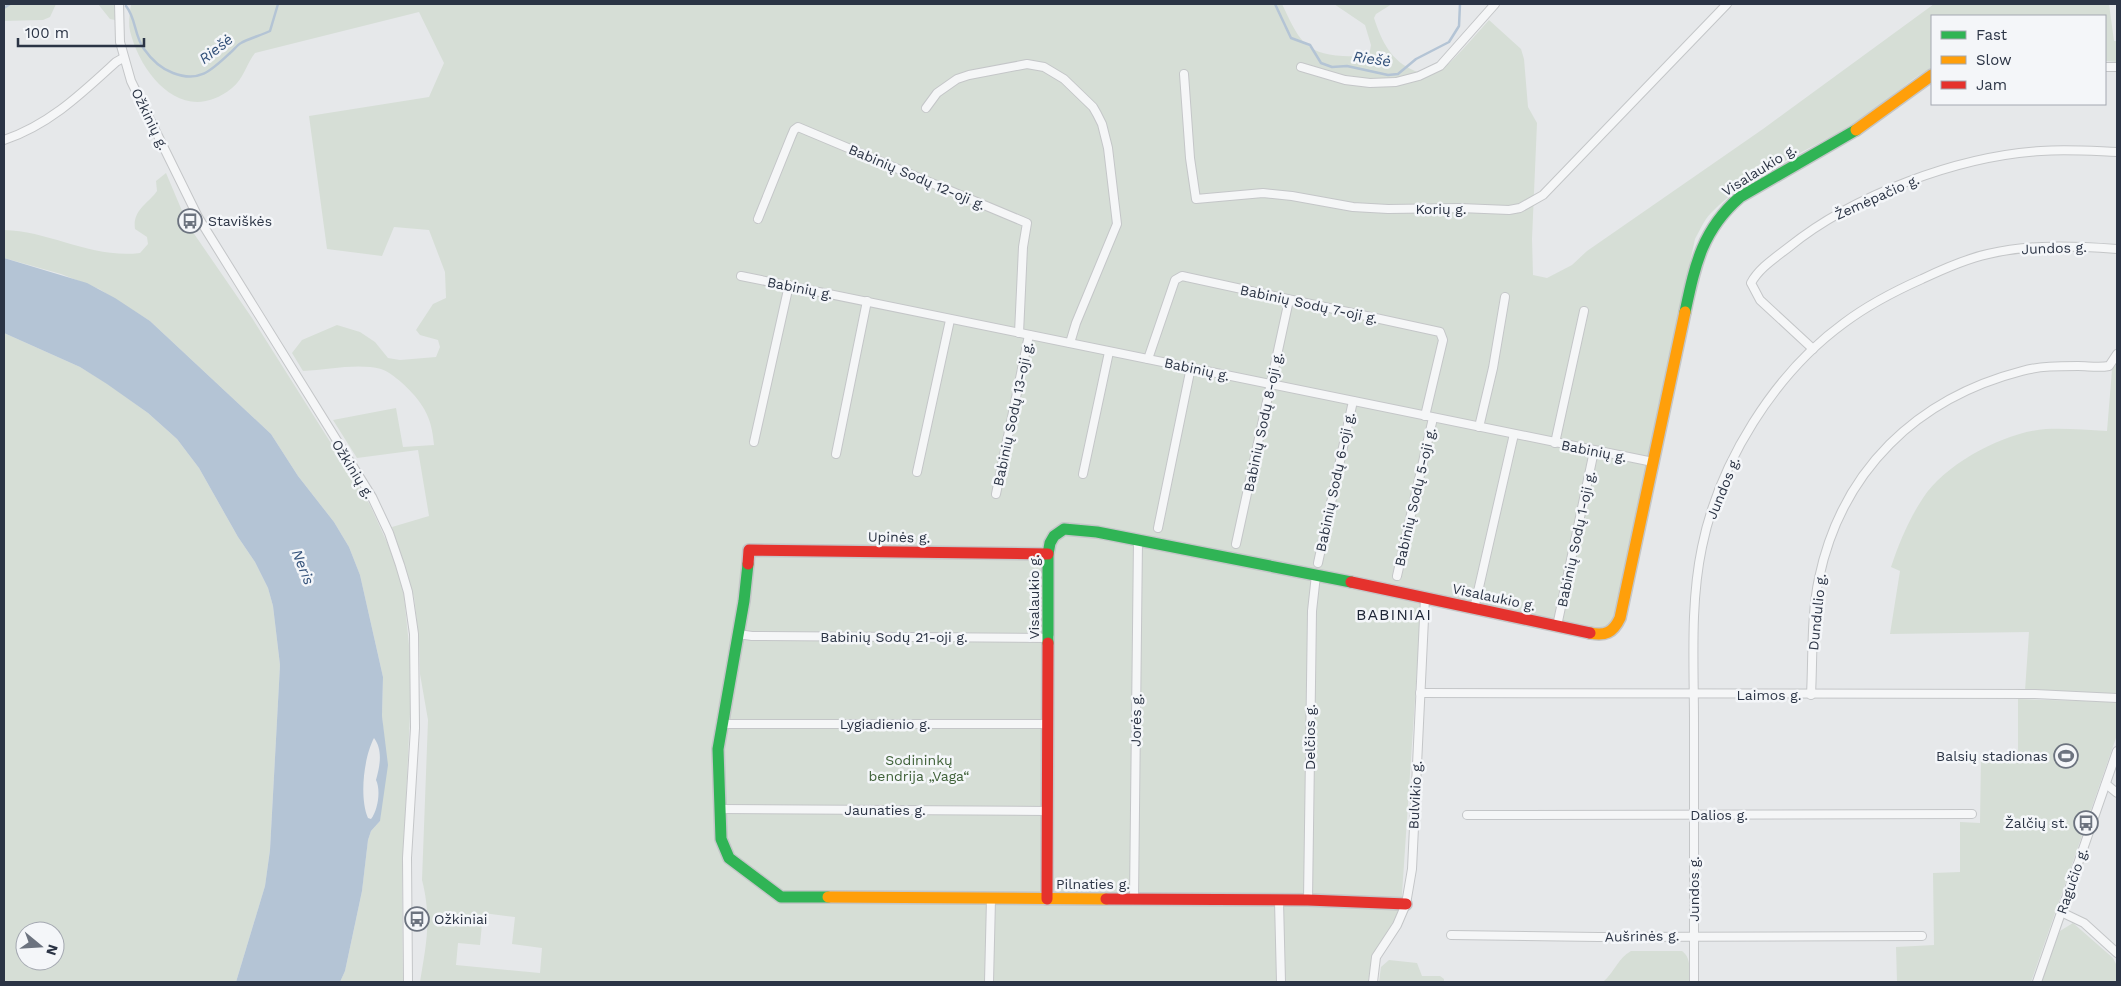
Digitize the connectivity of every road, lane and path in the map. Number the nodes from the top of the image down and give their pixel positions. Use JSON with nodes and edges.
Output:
{"nodes":[{"id":1,"x":119,"y":4,"type":"edge"},
{"id":2,"x":1495,"y":4,"type":"edge"},
{"id":3,"x":1727,"y":4,"type":"edge"},
{"id":4,"x":124,"y":58,"type":"junction"},
{"id":5,"x":1301,"y":67,"type":"dead end"},
{"id":6,"x":1184,"y":74,"type":"dead end"},
{"id":7,"x":1931,"y":76,"type":"edge"},
{"id":8,"x":926,"y":108,"type":"dead end"},
{"id":9,"x":4,"y":140,"type":"edge"},
{"id":10,"x":2117,"y":152,"type":"edge"},
{"id":11,"x":758,"y":219,"type":"dead end"},
{"id":12,"x":2117,"y":249,"type":"edge"},
{"id":13,"x":741,"y":276,"type":"dead end"},
{"id":14,"x":789,"y":285,"type":"junction"},
{"id":15,"x":1505,"y":297,"type":"dead end"},
{"id":16,"x":1289,"y":300,"type":"junction"},
{"id":17,"x":867,"y":301,"type":"junction"},
{"id":18,"x":1584,"y":311,"type":"dead end"},
{"id":19,"x":950,"y":320,"type":"junction"},
{"id":20,"x":1019,"y":333,"type":"junction"},
{"id":21,"x":1029,"y":335,"type":"junction"},
{"id":22,"x":1070,"y":343,"type":"junction"},
{"id":23,"x":1813,"y":349,"type":"junction"},
{"id":24,"x":1110,"y":352,"type":"junction"},
{"id":25,"x":2117,"y":354,"type":"edge"},
{"id":26,"x":1148,"y":358,"type":"junction"},
{"id":27,"x":1191,"y":368,"type":"junction"},
{"id":28,"x":1271,"y":384,"type":"junction"},
{"id":29,"x":1352,"y":401,"type":"junction"},
{"id":30,"x":1429,"y":417,"type":"junction"},
{"id":31,"x":1479,"y":427,"type":"junction"},
{"id":32,"x":1514,"y":434,"type":"junction"},
{"id":33,"x":754,"y":442,"type":"dead end"},
{"id":34,"x":1555,"y":443,"type":"junction"},
{"id":35,"x":1594,"y":451,"type":"junction"},
{"id":36,"x":836,"y":454,"type":"dead end"},
{"id":37,"x":1653,"y":462,"type":"junction"},
{"id":38,"x":917,"y":472,"type":"dead end"},
{"id":39,"x":1083,"y":474,"type":"dead end"},
{"id":40,"x":996,"y":494,"type":"dead end"},
{"id":41,"x":1158,"y":528,"type":"dead end"},
{"id":42,"x":1138,"y":540,"type":"junction"},
{"id":43,"x":1236,"y":544,"type":"dead end"},
{"id":44,"x":1048,"y":554,"type":"junction"},
{"id":45,"x":1318,"y":563,"type":"dead end"},
{"id":46,"x":1316,"y":575,"type":"junction"},
{"id":47,"x":1397,"y":576,"type":"dead end"},
{"id":48,"x":1425,"y":598,"type":"junction"},
{"id":49,"x":1474,"y":608,"type":"junction"},
{"id":50,"x":1557,"y":626,"type":"junction"},
{"id":51,"x":738,"y":634,"type":"junction"},
{"id":52,"x":1050,"y":638,"type":"junction"},
{"id":53,"x":1420,"y":693,"type":"junction"},
{"id":54,"x":1694,"y":694,"type":"junction"},
{"id":55,"x":1811,"y":695,"type":"junction"},
{"id":56,"x":2117,"y":698,"type":"edge"},
{"id":57,"x":721,"y":724,"type":"junction"},
{"id":58,"x":1049,"y":724,"type":"junction"},
{"id":59,"x":2117,"y":751,"type":"edge"},
{"id":60,"x":2106,"y":784,"type":"junction"},
{"id":61,"x":2117,"y":793,"type":"edge"},
{"id":62,"x":721,"y":809,"type":"junction"},
{"id":63,"x":1048,"y":811,"type":"junction"},
{"id":64,"x":1972,"y":814,"type":"dead end"},
{"id":65,"x":1467,"y":815,"type":"dead end"},
{"id":66,"x":1694,"y":815,"type":"junction"},
{"id":67,"x":990,"y":899,"type":"junction"},
{"id":68,"x":1047,"y":899,"type":"junction"},
{"id":69,"x":1134,"y":899,"type":"junction"},
{"id":70,"x":1279,"y":900,"type":"junction"},
{"id":71,"x":1308,"y":900,"type":"junction"},
{"id":72,"x":1406,"y":904,"type":"junction"},
{"id":73,"x":2061,"y":912,"type":"junction"},
{"id":74,"x":1451,"y":935,"type":"dead end"},
{"id":75,"x":1694,"y":935,"type":"junction"},
{"id":76,"x":1922,"y":936,"type":"dead end"},
{"id":77,"x":2117,"y":953,"type":"edge"},
{"id":78,"x":408,"y":982,"type":"edge"},
{"id":79,"x":989,"y":982,"type":"edge"},
{"id":80,"x":1281,"y":982,"type":"edge"},
{"id":81,"x":1373,"y":982,"type":"edge"},
{"id":82,"x":1694,"y":982,"type":"edge"},
{"id":83,"x":2037,"y":982,"type":"edge"}],
"edges":[{"from":1,"to":4,"type":"street","name":"Ožkinių g."},
{"from":2,"to":5,"type":"street"},
{"from":3,"to":6,"type":"street","name":"Korių g."},
{"from":4,"to":9,"type":"street"},
{"from":4,"to":78,"type":"street","name":"Ožkinių g."},
{"from":7,"to":37,"type":"street","name":"Visalaukio g."},
{"from":8,"to":22,"type":"street"},
{"from":10,"to":23,"type":"street","name":"Žemėpačio g."},
{"from":11,"to":20,"type":"street","name":"Babinių Sodų 12-oji g."},
{"from":12,"to":23,"type":"street","name":"Jundos g."},
{"from":13,"to":14,"type":"street","name":"Babinių g."},
{"from":14,"to":17,"type":"street","name":"Babinių g."},
{"from":14,"to":33,"type":"street"},
{"from":15,"to":31,"type":"street"},
{"from":16,"to":26,"type":"street","name":"Babinių Sodų 7-oji g."},
{"from":16,"to":28,"type":"street","name":"Babinių Sodų 8-oji g."},
{"from":16,"to":30,"type":"street","name":"Babinių Sodų 7-oji g."},
{"from":17,"to":19,"type":"street","name":"Babinių g."},
{"from":17,"to":36,"type":"street"},
{"from":18,"to":34,"type":"street"},
{"from":19,"to":20,"type":"street","name":"Babinių g."},
{"from":19,"to":38,"type":"street"},
{"from":20,"to":21,"type":"street","name":"Babinių g."},
{"from":21,"to":22,"type":"street","name":"Babinių g."},
{"from":21,"to":40,"type":"street","name":"Babinių Sodų 13-oji g."},
{"from":22,"to":24,"type":"street","name":"Babinių g."},
{"from":23,"to":54,"type":"street","name":"Jundos g."},
{"from":24,"to":26,"type":"street","name":"Babinių g."},
{"from":24,"to":39,"type":"street"},
{"from":25,"to":55,"type":"street","name":"Dundulio g."},
{"from":26,"to":27,"type":"street","name":"Babinių g."},
{"from":27,"to":28,"type":"street","name":"Babinių g."},
{"from":27,"to":41,"type":"street"},
{"from":28,"to":29,"type":"street","name":"Babinių g."},
{"from":28,"to":43,"type":"street","name":"Babinių Sodų 8-oji g."},
{"from":29,"to":30,"type":"street","name":"Babinių g."},
{"from":29,"to":45,"type":"street","name":"Babinių Sodų 6-oji g."},
{"from":30,"to":31,"type":"street","name":"Babinių g."},
{"from":30,"to":47,"type":"street","name":"Babinių Sodų 5-oji g."},
{"from":31,"to":32,"type":"street","name":"Babinių g."},
{"from":32,"to":34,"type":"street","name":"Babinių g."},
{"from":32,"to":49,"type":"street"},
{"from":34,"to":35,"type":"street","name":"Babinių g."},
{"from":35,"to":37,"type":"street","name":"Babinių g."},
{"from":35,"to":50,"type":"street","name":"Babinių Sodų 1-oji g."},
{"from":37,"to":50,"type":"street","name":"Visalaukio g."},
{"from":42,"to":44,"type":"street","name":"Visalaukio g."},
{"from":42,"to":46,"type":"street","name":"Visalaukio g."},
{"from":42,"to":69,"type":"street","name":"Jorės g."},
{"from":44,"to":51,"type":"street","name":"Upinės g."},
{"from":44,"to":52,"type":"street","name":"Visalaukio g."},
{"from":46,"to":48,"type":"street","name":"Visalaukio g."},
{"from":46,"to":71,"type":"street","name":"Delčios g."},
{"from":48,"to":49,"type":"street","name":"Visalaukio g."},
{"from":48,"to":53,"type":"street","name":"Bulvikio g."},
{"from":49,"to":50,"type":"street","name":"Visalaukio g."},
{"from":51,"to":52,"type":"street","name":"Babinių Sodų 21-oji g."},
{"from":51,"to":57,"type":"street"},
{"from":52,"to":58,"type":"street","name":"Visalaukio g."},
{"from":53,"to":54,"type":"street","name":"Laimos g."},
{"from":53,"to":72,"type":"street","name":"Bulvikio g."},
{"from":54,"to":55,"type":"street","name":"Laimos g."},
{"from":54,"to":66,"type":"street","name":"Jundos g."},
{"from":55,"to":56,"type":"street","name":"Laimos g."},
{"from":57,"to":58,"type":"street","name":"Lygiadienio g."},
{"from":57,"to":62,"type":"street"},
{"from":58,"to":63,"type":"street","name":"Visalaukio g."},
{"from":59,"to":60,"type":"street","name":"Ragučio g."},
{"from":60,"to":61,"type":"street"},
{"from":60,"to":73,"type":"street","name":"Ragučio g."},
{"from":62,"to":63,"type":"street","name":"Jaunaties g."},
{"from":62,"to":67,"type":"street","name":"Pilnaties g."},
{"from":63,"to":68,"type":"street","name":"Visalaukio g."},
{"from":64,"to":66,"type":"street","name":"Dalios g."},
{"from":65,"to":66,"type":"street","name":"Dalios g."},
{"from":66,"to":75,"type":"street","name":"Jundos g."},
{"from":67,"to":68,"type":"street","name":"Pilnaties g."},
{"from":67,"to":79,"type":"street"},
{"from":68,"to":69,"type":"street","name":"Pilnaties g."},
{"from":69,"to":70,"type":"street","name":"Pilnaties g."},
{"from":70,"to":71,"type":"street","name":"Pilnaties g."},
{"from":70,"to":80,"type":"street"},
{"from":71,"to":72,"type":"street","name":"Pilnaties g."},
{"from":72,"to":81,"type":"street","name":"Bulvikio g."},
{"from":73,"to":77,"type":"street"},
{"from":73,"to":83,"type":"street","name":"Ragučio g."},
{"from":74,"to":75,"type":"street","name":"Aušrinės g."},
{"from":75,"to":76,"type":"street","name":"Aušrinės g."},
{"from":75,"to":82,"type":"street","name":"Jundos g."}]}
